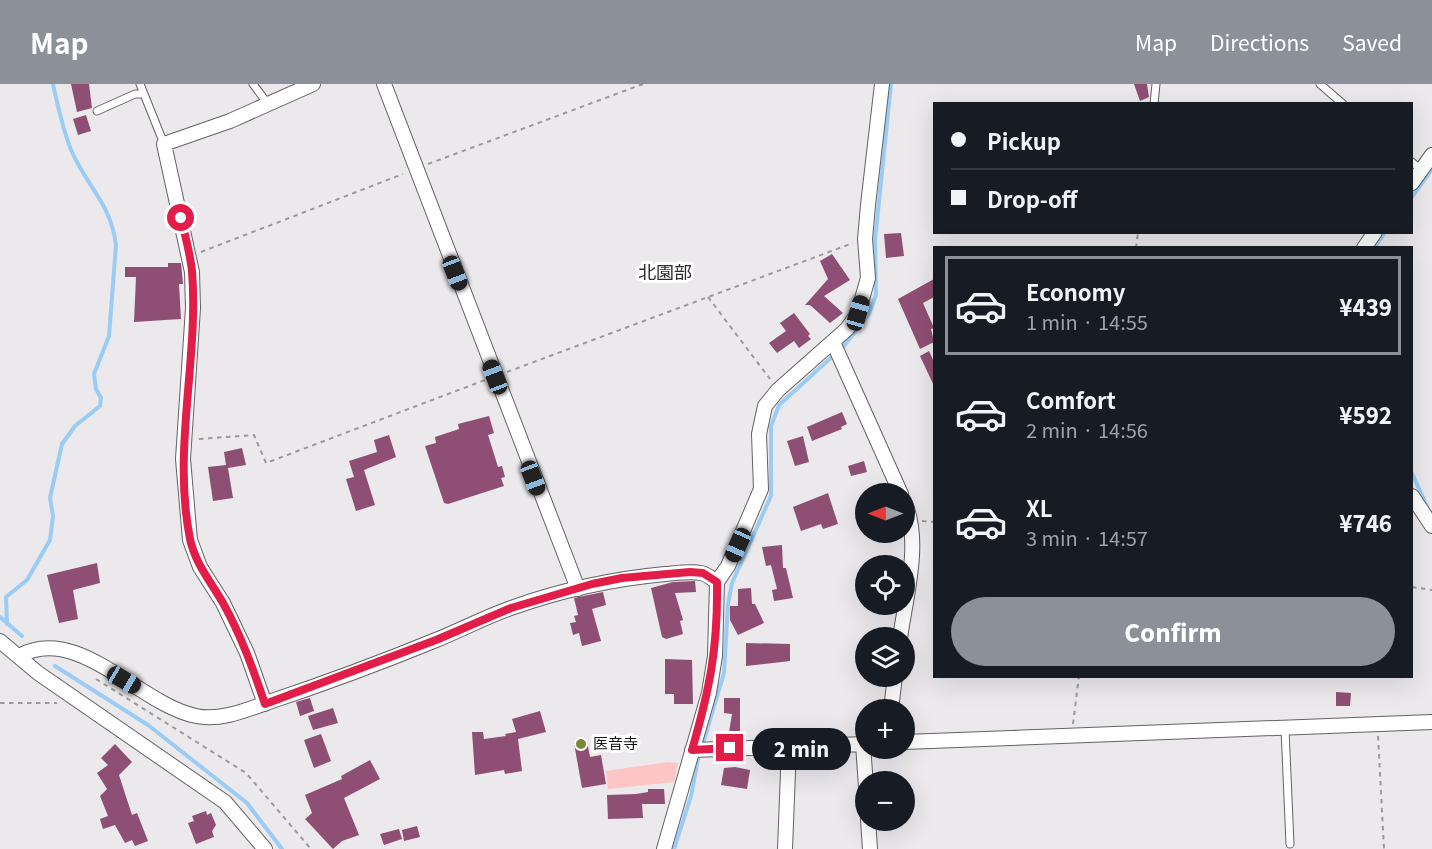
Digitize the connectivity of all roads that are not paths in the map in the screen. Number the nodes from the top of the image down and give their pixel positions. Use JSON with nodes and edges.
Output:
{"nodes":[{"id":1,"x":140,"y":84,"type":"edge"},
{"id":2,"x":253,"y":84,"type":"edge"},
{"id":3,"x":313,"y":84,"type":"edge"},
{"id":4,"x":384,"y":84,"type":"edge"},
{"id":5,"x":882,"y":84,"type":"edge"},
{"id":6,"x":1156,"y":84,"type":"edge"},
{"id":7,"x":1320,"y":84,"type":"edge"},
{"id":8,"x":144,"y":94,"type":"junction"},
{"id":9,"x":1154,"y":102,"type":"edge"},
{"id":10,"x":1341,"y":102,"type":"edge"},
{"id":11,"x":268,"y":104,"type":"junction"},
{"id":12,"x":97,"y":111,"type":"dead end"},
{"id":13,"x":164,"y":144,"type":"junction"},
{"id":14,"x":1432,"y":155,"type":"edge"},
{"id":15,"x":1416,"y":166,"type":"edge"},
{"id":16,"x":833,"y":342,"type":"junction"},
{"id":17,"x":896,"y":483,"type":"edge"},
{"id":18,"x":1413,"y":498,"type":"edge"},
{"id":19,"x":1432,"y":526,"type":"edge"},
{"id":20,"x":911,"y":543,"type":"edge"},
{"id":21,"x":717,"y":582,"type":"junction"},
{"id":22,"x":578,"y":589,"type":"junction"},
{"id":23,"x":901,"y":627,"type":"edge"},
{"id":24,"x":0,"y":641,"type":"edge"},
{"id":25,"x":19,"y":656,"type":"junction"},
{"id":26,"x":265,"y":704,"type":"junction"},
{"id":27,"x":1432,"y":722,"type":"edge"},
{"id":28,"x":1285,"y":729,"type":"junction"},
{"id":29,"x":915,"y":742,"type":"edge"},
{"id":30,"x":855,"y":744,"type":"edge"},
{"id":31,"x":789,"y":746,"type":"junction"},
{"id":32,"x":692,"y":750,"type":"junction"},
{"id":33,"x":869,"y":831,"type":"edge"},
{"id":34,"x":1290,"y":843,"type":"dead end"},
{"id":35,"x":266,"y":849,"type":"edge"},
{"id":36,"x":664,"y":849,"type":"edge"},
{"id":37,"x":785,"y":849,"type":"edge"},
{"id":38,"x":870,"y":849,"type":"edge"}],
"edges":[{"from":1,"to":8,"type":"lane"},
{"from":2,"to":11,"type":"lane"},
{"from":3,"to":11,"type":"street"},
{"from":4,"to":22,"type":"street"},
{"from":5,"to":16,"type":"street"},
{"from":6,"to":9,"type":"lane"},
{"from":7,"to":10,"type":"lane"},
{"from":8,"to":12,"type":"lane"},
{"from":8,"to":13,"type":"lane"},
{"from":11,"to":13,"type":"street"},
{"from":13,"to":26,"type":"street"},
{"from":14,"to":15,"type":"street"},
{"from":16,"to":17,"type":"street"},
{"from":16,"to":21,"type":"street"},
{"from":18,"to":19,"type":"street"},
{"from":20,"to":23,"type":"street"},
{"from":21,"to":22,"type":"street"},
{"from":21,"to":32,"type":"street"},
{"from":22,"to":26,"type":"street"},
{"from":24,"to":25,"type":"street"},
{"from":25,"to":26,"type":"street"},
{"from":25,"to":35,"type":"street"},
{"from":27,"to":28,"type":"street"},
{"from":28,"to":29,"type":"street"},
{"from":28,"to":34,"type":"lane"},
{"from":30,"to":31,"type":"street"},
{"from":31,"to":32,"type":"street"},
{"from":31,"to":37,"type":"street"},
{"from":32,"to":36,"type":"street"},
{"from":33,"to":38,"type":"street"}]}
